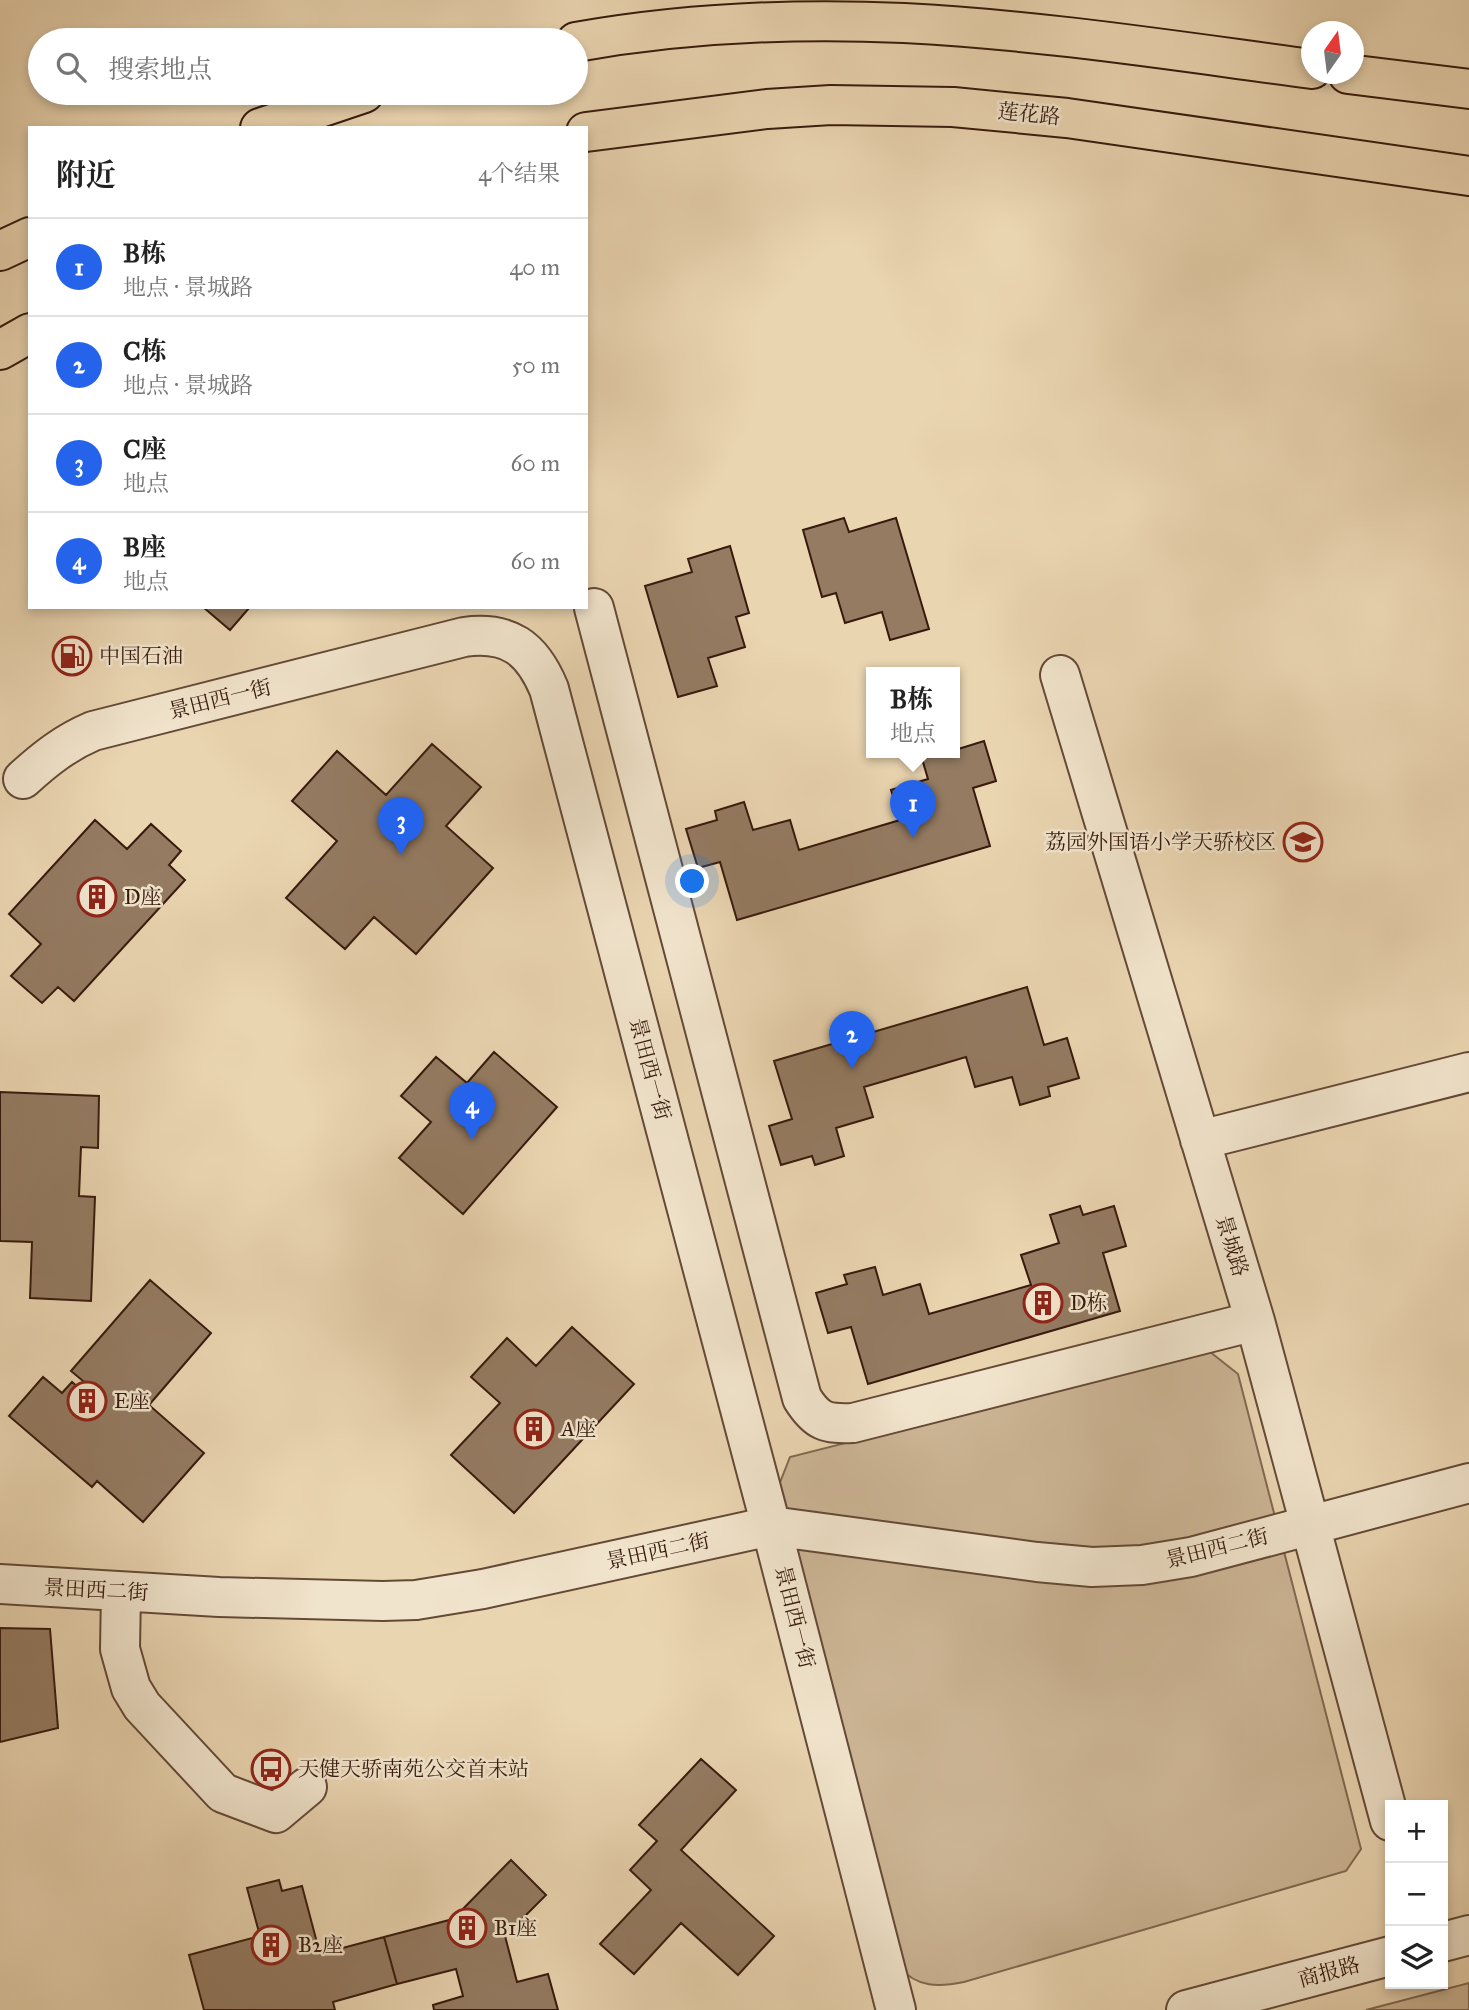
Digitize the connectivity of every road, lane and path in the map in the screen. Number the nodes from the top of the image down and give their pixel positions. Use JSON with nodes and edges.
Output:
{"nodes":[{"id":1,"x":588,"y":40,"type":"edge"},
{"id":2,"x":1301,"y":68,"type":"edge"},
{"id":3,"x":1364,"y":76,"type":"edge"},
{"id":4,"x":1469,"y":89,"type":"edge"},
{"id":5,"x":328,"y":105,"type":"edge"},
{"id":6,"x":266,"y":126,"type":"edge"},
{"id":7,"x":588,"y":132,"type":"edge"},
{"id":8,"x":1469,"y":176,"type":"edge"},
{"id":9,"x":28,"y":238,"type":"edge"},
{"id":10,"x":0,"y":251,"type":"edge"},
{"id":11,"x":28,"y":334,"type":"edge"},
{"id":12,"x":0,"y":350,"type":"edge"},
{"id":13,"x":594,"y":608,"type":"dead end"},
{"id":14,"x":1060,"y":674,"type":"dead end"},
{"id":15,"x":23,"y":779,"type":"dead end"},
{"id":16,"x":1469,"y":1072,"type":"edge"},
{"id":17,"x":1200,"y":1140,"type":"junction"},
{"id":18,"x":1255,"y":1321,"type":"junction"},
{"id":19,"x":1469,"y":1483,"type":"edge"},
{"id":20,"x":1310,"y":1525,"type":"junction"},
{"id":21,"x":771,"y":1526,"type":"junction"},
{"id":22,"x":0,"y":1584,"type":"edge"},
{"id":23,"x":121,"y":1592,"type":"junction"},
{"id":24,"x":307,"y":1787,"type":"dead end"},
{"id":25,"x":1385,"y":1802,"type":"edge"},
{"id":26,"x":1469,"y":1935,"type":"edge"},
{"id":27,"x":1448,"y":1941,"type":"edge"},
{"id":28,"x":1385,"y":1957,"type":"edge"},
{"id":29,"x":896,"y":2010,"type":"edge"},
{"id":30,"x":1186,"y":2010,"type":"edge"}],
"edges":[{"from":1,"to":2,"type":"main road"},
{"from":3,"to":4,"type":"main road"},
{"from":5,"to":6,"type":"main road"},
{"from":7,"to":8,"type":"main road","name":"莲花路"},
{"from":9,"to":10,"type":"main road"},
{"from":11,"to":12,"type":"main road"},
{"from":13,"to":18,"type":"street"},
{"from":14,"to":17,"type":"street","name":"景城路"},
{"from":15,"to":21,"type":"street","name":"景田西一街"},
{"from":16,"to":17,"type":"street"},
{"from":17,"to":18,"type":"street","name":"景城路"},
{"from":18,"to":20,"type":"street","name":"景城路"},
{"from":19,"to":20,"type":"street","name":"景田西二街"},
{"from":20,"to":21,"type":"street","name":"景田西二街"},
{"from":20,"to":25,"type":"street","name":"景城路"},
{"from":21,"to":23,"type":"street","name":"景田西二街"},
{"from":21,"to":29,"type":"street","name":"景田西一街"},
{"from":22,"to":23,"type":"street","name":"景田西二街"},
{"from":23,"to":24,"type":"street"},
{"from":26,"to":27,"type":"street"},
{"from":28,"to":30,"type":"street","name":"商报路"}]}
